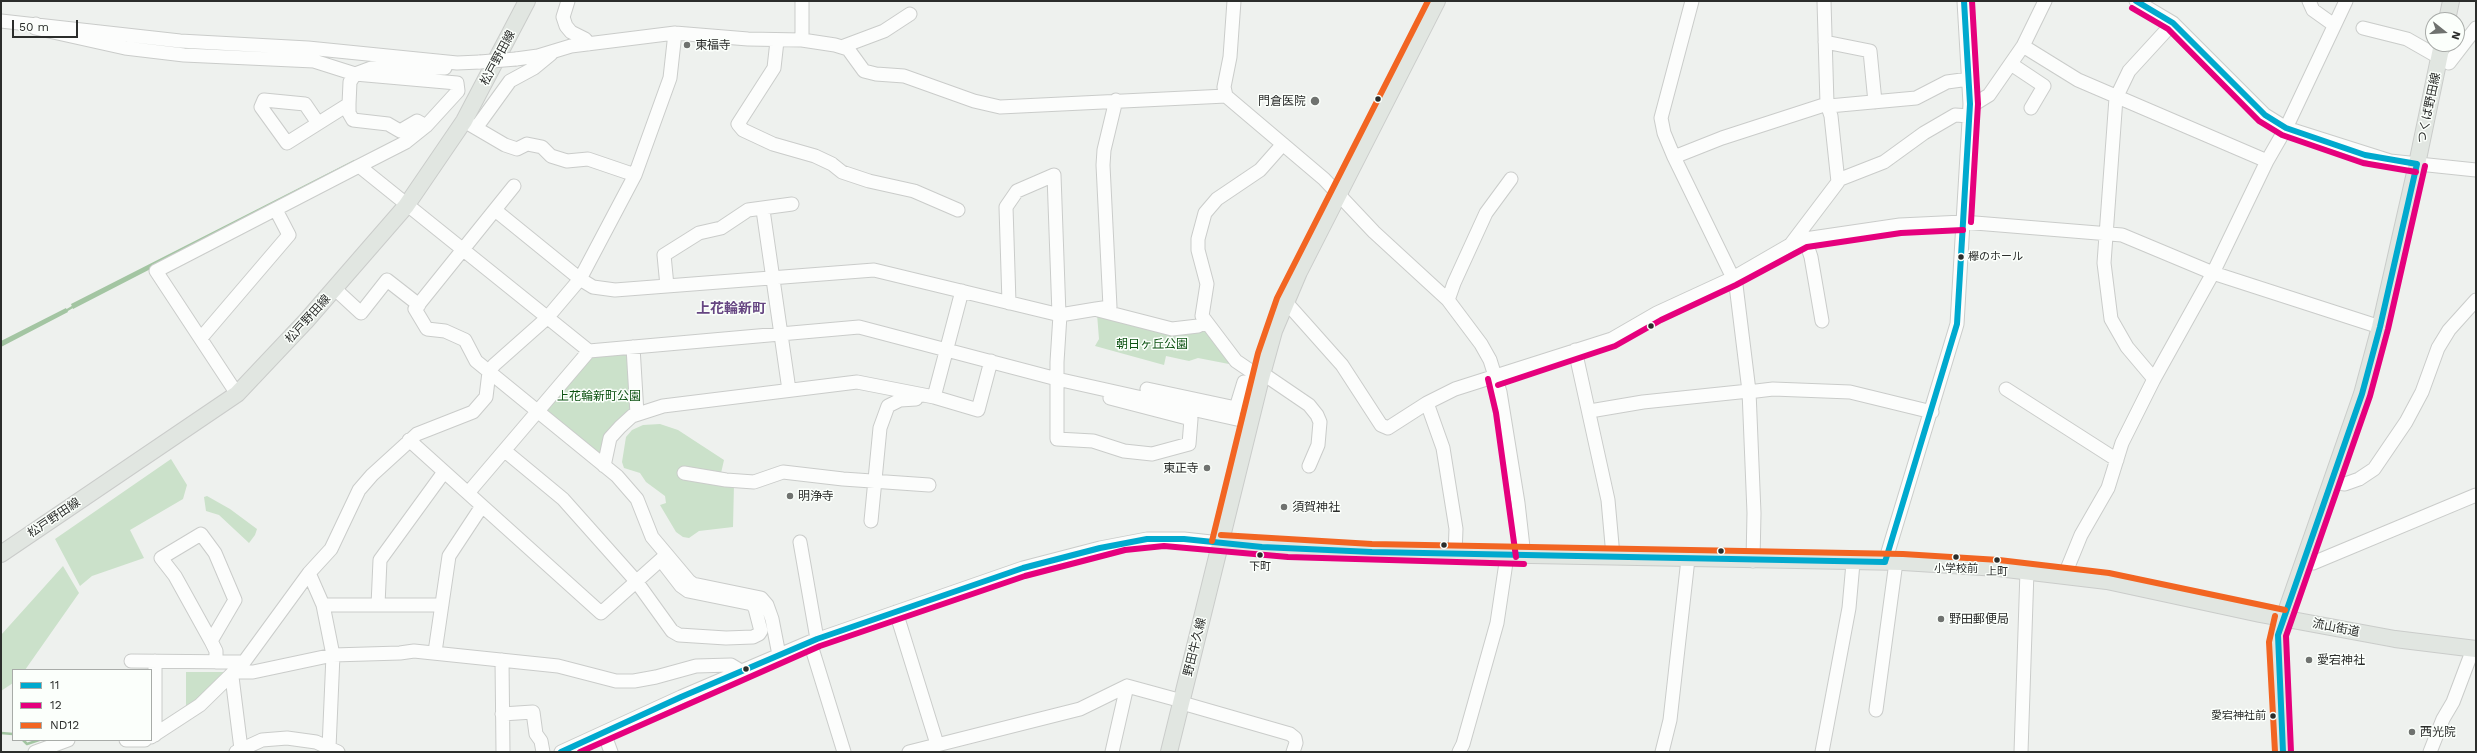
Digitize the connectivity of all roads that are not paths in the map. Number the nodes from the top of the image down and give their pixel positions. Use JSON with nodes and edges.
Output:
{"nodes":[{"id":1,"x":527,"y":1,"type":"edge"},
{"id":2,"x":568,"y":1,"type":"edge"},
{"id":3,"x":802,"y":1,"type":"edge"},
{"id":4,"x":1234,"y":1,"type":"edge"},
{"id":5,"x":1437,"y":1,"type":"edge"},
{"id":6,"x":1692,"y":1,"type":"edge"},
{"id":7,"x":1824,"y":1,"type":"edge"},
{"id":8,"x":1964,"y":1,"type":"edge"},
{"id":9,"x":2045,"y":1,"type":"edge"},
{"id":10,"x":2136,"y":1,"type":"edge"},
{"id":11,"x":2309,"y":1,"type":"edge"},
{"id":12,"x":2346,"y":1,"type":"edge"},
{"id":13,"x":2451,"y":1,"type":"edge"},
{"id":14,"x":2449,"y":12,"type":"edge"},
{"id":15,"x":910,"y":14,"type":"dead end"},
{"id":16,"x":1,"y":21,"type":"edge"},
{"id":17,"x":2173,"y":23,"type":"junction"},
{"id":18,"x":36,"y":24,"type":"junction"},
{"id":19,"x":2334,"y":25,"type":"junction"},
{"id":20,"x":2363,"y":28,"type":"dead end"},
{"id":21,"x":2476,"y":28,"type":"edge"},
{"id":22,"x":675,"y":33,"type":"junction"},
{"id":23,"x":802,"y":40,"type":"junction"},
{"id":24,"x":777,"y":41,"type":"junction"},
{"id":25,"x":1825,"y":42,"type":"junction"},
{"id":26,"x":2465,"y":42,"type":"edge"},
{"id":27,"x":589,"y":44,"type":"junction"},
{"id":28,"x":844,"y":46,"type":"junction"},
{"id":29,"x":2023,"y":46,"type":"junction"},
{"id":30,"x":2425,"y":46,"type":"edge"},
{"id":31,"x":555,"y":50,"type":"junction"},
{"id":32,"x":2440,"y":52,"type":"edge"},
{"id":33,"x":2441,"y":52,"type":"edge"},
{"id":34,"x":2457,"y":52,"type":"edge"},
{"id":35,"x":457,"y":63,"type":"junction"},
{"id":36,"x":2010,"y":64,"type":"junction"},
{"id":37,"x":355,"y":74,"type":"junction"},
{"id":38,"x":1969,"y":79,"type":"junction"},
{"id":39,"x":1226,"y":96,"type":"junction"},
{"id":40,"x":2116,"y":98,"type":"junction"},
{"id":41,"x":1116,"y":100,"type":"junction"},
{"id":42,"x":1875,"y":102,"type":"junction"},
{"id":43,"x":349,"y":104,"type":"junction"},
{"id":44,"x":1828,"y":105,"type":"junction"},
{"id":45,"x":2031,"y":108,"type":"dead end"},
{"id":46,"x":1970,"y":110,"type":"junction"},
{"id":47,"x":318,"y":123,"type":"dead end"},
{"id":48,"x":470,"y":124,"type":"junction"},
{"id":49,"x":426,"y":126,"type":"junction"},
{"id":50,"x":2286,"y":128,"type":"junction"},
{"id":51,"x":1283,"y":144,"type":"junction"},
{"id":52,"x":1674,"y":157,"type":"junction"},
{"id":53,"x":2267,"y":161,"type":"junction"},
{"id":54,"x":2417,"y":164,"type":"junction"},
{"id":55,"x":359,"y":166,"type":"junction"},
{"id":56,"x":2476,"y":170,"type":"edge"},
{"id":57,"x":635,"y":175,"type":"junction"},
{"id":58,"x":1511,"y":179,"type":"dead end"},
{"id":59,"x":1838,"y":180,"type":"junction"},
{"id":60,"x":514,"y":186,"type":"dead end"},
{"id":61,"x":1338,"y":195,"type":"junction"},
{"id":62,"x":792,"y":204,"type":"dead end"},
{"id":63,"x":406,"y":206,"type":"junction"},
{"id":64,"x":276,"y":210,"type":"junction"},
{"id":65,"x":495,"y":210,"type":"junction"},
{"id":66,"x":763,"y":210,"type":"junction"},
{"id":67,"x":958,"y":210,"type":"dead end"},
{"id":68,"x":1964,"y":222,"type":"junction"},
{"id":69,"x":2107,"y":232,"type":"junction"},
{"id":70,"x":1805,"y":239,"type":"junction"},
{"id":71,"x":1790,"y":245,"type":"junction"},
{"id":72,"x":462,"y":250,"type":"junction"},
{"id":73,"x":2213,"y":272,"type":"junction"},
{"id":74,"x":773,"y":278,"type":"junction"},
{"id":75,"x":1734,"y":278,"type":"junction"},
{"id":76,"x":580,"y":279,"type":"junction"},
{"id":77,"x":667,"y":286,"type":"junction"},
{"id":78,"x":335,"y":289,"type":"junction"},
{"id":79,"x":962,"y":291,"type":"junction"},
{"id":80,"x":1448,"y":300,"type":"junction"},
{"id":81,"x":2476,"y":300,"type":"edge"},
{"id":82,"x":1285,"y":302,"type":"junction"},
{"id":83,"x":1009,"y":303,"type":"junction"},
{"id":84,"x":419,"y":305,"type":"junction"},
{"id":85,"x":1096,"y":309,"type":"junction"},
{"id":86,"x":1059,"y":315,"type":"junction"},
{"id":87,"x":547,"y":318,"type":"junction"},
{"id":88,"x":1822,"y":321,"type":"dead end"},
{"id":89,"x":1206,"y":322,"type":"junction"},
{"id":90,"x":2380,"y":327,"type":"junction"},
{"id":91,"x":780,"y":334,"type":"junction"},
{"id":92,"x":201,"y":338,"type":"junction"},
{"id":93,"x":633,"y":347,"type":"junction"},
{"id":94,"x":946,"y":349,"type":"junction"},
{"id":95,"x":1575,"y":350,"type":"junction"},
{"id":96,"x":588,"y":351,"type":"junction"},
{"id":97,"x":991,"y":361,"type":"junction"},
{"id":98,"x":489,"y":372,"type":"junction"},
{"id":99,"x":1261,"y":375,"type":"junction"},
{"id":100,"x":1496,"y":377,"type":"junction"},
{"id":101,"x":1057,"y":378,"type":"junction"},
{"id":102,"x":2154,"y":379,"type":"junction"},
{"id":103,"x":1244,"y":382,"type":"dead end"},
{"id":104,"x":2006,"y":389,"type":"dead end"},
{"id":105,"x":789,"y":390,"type":"junction"},
{"id":106,"x":1748,"y":392,"type":"junction"},
{"id":107,"x":237,"y":394,"type":"junction"},
{"id":108,"x":930,"y":397,"type":"junction"},
{"id":109,"x":1427,"y":403,"type":"junction"},
{"id":110,"x":1590,"y":411,"type":"junction"},
{"id":111,"x":537,"y":412,"type":"junction"},
{"id":112,"x":1932,"y":412,"type":"junction"},
{"id":113,"x":637,"y":414,"type":"junction"},
{"id":114,"x":1250,"y":422,"type":"junction"},
{"id":115,"x":408,"y":440,"type":"junction"},
{"id":116,"x":504,"y":451,"type":"junction"},
{"id":117,"x":2117,"y":460,"type":"junction"},
{"id":118,"x":604,"y":466,"type":"junction"},
{"id":119,"x":1309,"y":466,"type":"dead end"},
{"id":120,"x":444,"y":472,"type":"junction"},
{"id":121,"x":684,"y":473,"type":"dead end"},
{"id":122,"x":874,"y":480,"type":"junction"},
{"id":123,"x":2331,"y":482,"type":"junction"},
{"id":124,"x":929,"y":485,"type":"dead end"},
{"id":125,"x":468,"y":493,"type":"junction"},
{"id":126,"x":2476,"y":495,"type":"edge"},
{"id":127,"x":482,"y":506,"type":"junction"},
{"id":128,"x":871,"y":521,"type":"dead end"},
{"id":129,"x":800,"y":542,"type":"dead end"},
{"id":130,"x":1220,"y":543,"type":"junction"},
{"id":131,"x":1,"y":554,"type":"edge"},
{"id":132,"x":1455,"y":554,"type":"junction"},
{"id":133,"x":1507,"y":556,"type":"junction"},
{"id":134,"x":1524,"y":556,"type":"junction"},
{"id":135,"x":1613,"y":556,"type":"junction"},
{"id":136,"x":663,"y":558,"type":"junction"},
{"id":137,"x":1688,"y":559,"type":"junction"},
{"id":138,"x":2303,"y":560,"type":"junction"},
{"id":139,"x":1753,"y":561,"type":"junction"},
{"id":140,"x":1890,"y":562,"type":"junction"},
{"id":141,"x":1853,"y":563,"type":"junction"},
{"id":142,"x":2027,"y":571,"type":"junction"},
{"id":143,"x":309,"y":573,"type":"junction"},
{"id":144,"x":2064,"y":574,"type":"junction"},
{"id":145,"x":636,"y":581,"type":"junction"},
{"id":146,"x":323,"y":605,"type":"junction"},
{"id":147,"x":378,"y":605,"type":"junction"},
{"id":148,"x":442,"y":605,"type":"junction"},
{"id":149,"x":896,"y":612,"type":"junction"},
{"id":150,"x":2283,"y":618,"type":"junction"},
{"id":151,"x":211,"y":641,"type":"junction"},
{"id":152,"x":814,"y":641,"type":"junction"},
{"id":153,"x":2474,"y":649,"type":"edge"},
{"id":154,"x":435,"y":652,"type":"junction"},
{"id":155,"x":333,"y":655,"type":"junction"},
{"id":156,"x":778,"y":655,"type":"junction"},
{"id":157,"x":502,"y":660,"type":"junction"},
{"id":158,"x":130,"y":661,"type":"dead end"},
{"id":159,"x":155,"y":661,"type":"junction"},
{"id":160,"x":216,"y":662,"type":"junction"},
{"id":161,"x":237,"y":670,"type":"junction"},
{"id":162,"x":741,"y":671,"type":"junction"},
{"id":163,"x":1127,"y":686,"type":"junction"},
{"id":164,"x":1182,"y":702,"type":"junction"},
{"id":165,"x":152,"y":707,"type":"edge"},
{"id":166,"x":1876,"y":710,"type":"dead end"},
{"id":167,"x":502,"y":714,"type":"junction"},
{"id":168,"x":604,"y":733,"type":"junction"},
{"id":169,"x":152,"y":736,"type":"edge"},
{"id":170,"x":65,"y":741,"type":"edge"},
{"id":171,"x":937,"y":744,"type":"junction"},
{"id":172,"x":333,"y":750,"type":"edge"},
{"id":173,"x":240,"y":751,"type":"edge"},
{"id":174,"x":35,"y":752,"type":"edge"},
{"id":175,"x":503,"y":752,"type":"edge"},
{"id":176,"x":543,"y":752,"type":"edge"},
{"id":177,"x":561,"y":752,"type":"edge"},
{"id":178,"x":611,"y":752,"type":"edge"},
{"id":179,"x":844,"y":752,"type":"edge"},
{"id":180,"x":909,"y":752,"type":"edge"},
{"id":181,"x":1112,"y":752,"type":"edge"},
{"id":182,"x":1169,"y":752,"type":"edge"},
{"id":183,"x":1293,"y":752,"type":"edge"},
{"id":184,"x":1459,"y":752,"type":"edge"},
{"id":185,"x":1662,"y":752,"type":"edge"},
{"id":186,"x":1822,"y":752,"type":"edge"},
{"id":187,"x":2021,"y":752,"type":"edge"},
{"id":188,"x":2283,"y":752,"type":"edge"},
{"id":189,"x":2430,"y":752,"type":"edge"}],
"edges":[{"from":1,"to":48,"type":"main road","name":"松戸野田線"},
{"from":2,"to":27,"type":"street"},
{"from":3,"to":23,"type":"street"},
{"from":4,"to":39,"type":"street"},
{"from":5,"to":61,"type":"main road","name":"野田牛久線"},
{"from":6,"to":52,"type":"street"},
{"from":7,"to":25,"type":"street"},
{"from":8,"to":38,"type":"street"},
{"from":9,"to":29,"type":"street"},
{"from":10,"to":17,"type":"street"},
{"from":11,"to":19,"type":"street"},
{"from":12,"to":19,"type":"street"},
{"from":13,"to":14,"type":"main road"},
{"from":15,"to":28,"type":"street"},
{"from":16,"to":18,"type":"street"},
{"from":17,"to":40,"type":"street"},
{"from":17,"to":50,"type":"street"},
{"from":18,"to":35,"type":"street"},
{"from":18,"to":37,"type":"street"},
{"from":19,"to":50,"type":"street"},
{"from":20,"to":30,"type":"street"},
{"from":21,"to":26,"type":"street"},
{"from":22,"to":24,"type":"street"},
{"from":22,"to":27,"type":"street"},
{"from":22,"to":57,"type":"street"},
{"from":23,"to":24,"type":"street"},
{"from":23,"to":28,"type":"street"},
{"from":24,"to":67,"type":"street"},
{"from":25,"to":42,"type":"street"},
{"from":25,"to":44,"type":"street"},
{"from":27,"to":31,"type":"street"},
{"from":28,"to":41,"type":"street"},
{"from":29,"to":36,"type":"street"},
{"from":29,"to":40,"type":"street"},
{"from":31,"to":35,"type":"street","bridge":true},
{"from":31,"to":48,"type":"street"},
{"from":32,"to":54,"type":"main road","name":"つくば野田線"},
{"from":33,"to":34,"type":"street"},
{"from":35,"to":37,"type":"street"},
{"from":36,"to":45,"type":"street"},
{"from":36,"to":46,"type":"street"},
{"from":37,"to":43,"type":"street"},
{"from":37,"to":49,"type":"street"},
{"from":38,"to":42,"type":"street"},
{"from":38,"to":46,"type":"street"},
{"from":39,"to":41,"type":"street"},
{"from":39,"to":51,"type":"street"},
{"from":40,"to":53,"type":"street"},
{"from":40,"to":69,"type":"street"},
{"from":41,"to":85,"type":"street"},
{"from":42,"to":44,"type":"street"},
{"from":43,"to":47,"type":"street"},
{"from":43,"to":49,"type":"street"},
{"from":44,"to":52,"type":"street"},
{"from":44,"to":59,"type":"street"},
{"from":46,"to":59,"type":"street"},
{"from":46,"to":68,"type":"street"},
{"from":48,"to":57,"type":"street"},
{"from":48,"to":63,"type":"main road","name":"松戸野田線"},
{"from":49,"to":55,"type":"street"},
{"from":50,"to":53,"type":"street"},
{"from":50,"to":54,"type":"street"},
{"from":51,"to":61,"type":"street"},
{"from":51,"to":89,"type":"street"},
{"from":52,"to":75,"type":"street"},
{"from":53,"to":73,"type":"street"},
{"from":54,"to":56,"type":"street"},
{"from":54,"to":90,"type":"main road","name":"つくば野田線"},
{"from":55,"to":63,"type":"street"},
{"from":55,"to":64,"type":"street"},
{"from":57,"to":76,"type":"street"},
{"from":58,"to":80,"type":"street"},
{"from":59,"to":71,"type":"street"},
{"from":60,"to":65,"type":"street"},
{"from":61,"to":80,"type":"street"},
{"from":61,"to":82,"type":"main road","name":"野田牛久線"},
{"from":62,"to":66,"type":"street"},
{"from":63,"to":72,"type":"street"},
{"from":63,"to":78,"type":"main road","name":"松戸野田線"},
{"from":64,"to":92,"type":"street"},
{"from":64,"to":92,"type":"street"},
{"from":65,"to":72,"type":"street"},
{"from":65,"to":76,"type":"street"},
{"from":66,"to":74,"type":"street"},
{"from":66,"to":77,"type":"street"},
{"from":68,"to":69,"type":"street"},
{"from":68,"to":70,"type":"street"},
{"from":68,"to":112,"type":"street"},
{"from":69,"to":73,"type":"street"},
{"from":69,"to":102,"type":"street"},
{"from":70,"to":71,"type":"street"},
{"from":70,"to":88,"type":"street"},
{"from":71,"to":75,"type":"street"},
{"from":72,"to":84,"type":"street"},
{"from":72,"to":87,"type":"street"},
{"from":73,"to":90,"type":"street"},
{"from":73,"to":102,"type":"street"},
{"from":74,"to":77,"type":"street"},
{"from":74,"to":79,"type":"street"},
{"from":74,"to":91,"type":"street"},
{"from":75,"to":95,"type":"street"},
{"from":75,"to":106,"type":"street"},
{"from":76,"to":77,"type":"street"},
{"from":76,"to":87,"type":"street"},
{"from":78,"to":84,"type":"street"},
{"from":78,"to":107,"type":"main road","name":"松戸野田線"},
{"from":79,"to":83,"type":"street"},
{"from":79,"to":94,"type":"street"},
{"from":80,"to":100,"type":"street"},
{"from":81,"to":123,"type":"street"},
{"from":82,"to":99,"type":"main road","name":"野田牛久線"},
{"from":82,"to":109,"type":"street"},
{"from":83,"to":86,"type":"street"},
{"from":83,"to":86,"type":"street"},
{"from":84,"to":98,"type":"street"},
{"from":85,"to":86,"type":"street"},
{"from":85,"to":89,"type":"street"},
{"from":86,"to":101,"type":"street"},
{"from":87,"to":96,"type":"street"},
{"from":87,"to":98,"type":"street"},
{"from":89,"to":99,"type":"street"},
{"from":90,"to":123,"type":"main road","name":"つくば野田線"},
{"from":91,"to":93,"type":"street"},
{"from":91,"to":94,"type":"street"},
{"from":91,"to":105,"type":"street"},
{"from":92,"to":107,"type":"street"},
{"from":93,"to":96,"type":"street"},
{"from":93,"to":113,"type":"street"},
{"from":94,"to":97,"type":"street"},
{"from":94,"to":108,"type":"street"},
{"from":95,"to":100,"type":"street"},
{"from":95,"to":110,"type":"street"},
{"from":96,"to":111,"type":"street"},
{"from":97,"to":101,"type":"street"},
{"from":97,"to":108,"type":"street"},
{"from":98,"to":111,"type":"street"},
{"from":98,"to":115,"type":"street"},
{"from":99,"to":114,"type":"main road","name":"野田牛久線"},
{"from":99,"to":119,"type":"street"},
{"from":100,"to":109,"type":"street"},
{"from":100,"to":134,"type":"street"},
{"from":101,"to":101,"type":"street"},
{"from":101,"to":103,"type":"street"},
{"from":101,"to":114,"type":"street"},
{"from":102,"to":117,"type":"street"},
{"from":104,"to":117,"type":"street"},
{"from":105,"to":108,"type":"street"},
{"from":105,"to":113,"type":"street"},
{"from":106,"to":110,"type":"street"},
{"from":106,"to":112,"type":"street"},
{"from":106,"to":139,"type":"street"},
{"from":107,"to":131,"type":"main road","name":"松戸野田線"},
{"from":108,"to":122,"type":"street"},
{"from":109,"to":132,"type":"street"},
{"from":110,"to":135,"type":"street"},
{"from":111,"to":116,"type":"street"},
{"from":111,"to":118,"type":"street"},
{"from":112,"to":140,"type":"street"},
{"from":113,"to":118,"type":"street"},
{"from":114,"to":130,"type":"main road","name":"野田牛久線"},
{"from":115,"to":120,"type":"street"},
{"from":115,"to":143,"type":"street"},
{"from":116,"to":125,"type":"street"},
{"from":116,"to":145,"type":"street"},
{"from":117,"to":144,"type":"street"},
{"from":118,"to":136,"type":"street"},
{"from":120,"to":125,"type":"street"},
{"from":120,"to":147,"type":"street"},
{"from":121,"to":122,"type":"street"},
{"from":122,"to":124,"type":"street"},
{"from":122,"to":128,"type":"street"},
{"from":123,"to":138,"type":"main road","name":"つくば野田線"},
{"from":125,"to":127,"type":"street"},
{"from":126,"to":138,"type":"street"},
{"from":127,"to":145,"type":"street"},
{"from":127,"to":148,"type":"street"},
{"from":129,"to":152,"type":"street"},
{"from":130,"to":132,"type":"main road","name":"流山街道"},
{"from":130,"to":149,"type":"street","name":"流山街道"},
{"from":130,"to":164,"type":"main road","name":"野田牛久線"},
{"from":132,"to":133,"type":"main road","name":"流山街道"},
{"from":133,"to":134,"type":"main road","name":"流山街道"},
{"from":133,"to":184,"type":"street"},
{"from":134,"to":135,"type":"main road","name":"流山街道"},
{"from":135,"to":137,"type":"main road","name":"流山街道"},
{"from":136,"to":145,"type":"street"},
{"from":136,"to":145,"type":"street"},
{"from":136,"to":156,"type":"street"},
{"from":137,"to":139,"type":"main road","name":"流山街道"},
{"from":137,"to":185,"type":"street"},
{"from":138,"to":150,"type":"main road","name":"つくば野田線"},
{"from":139,"to":141,"type":"main road","name":"流山街道"},
{"from":140,"to":141,"type":"main road","name":"流山街道"},
{"from":140,"to":142,"type":"main road","name":"流山街道"},
{"from":140,"to":166,"type":"street"},
{"from":141,"to":186,"type":"street"},
{"from":142,"to":144,"type":"main road","name":"流山街道"},
{"from":142,"to":187,"type":"street"},
{"from":143,"to":146,"type":"street"},
{"from":143,"to":161,"type":"street"},
{"from":144,"to":150,"type":"main road","name":"流山街道"},
{"from":146,"to":147,"type":"street"},
{"from":146,"to":155,"type":"street"},
{"from":147,"to":148,"type":"street"},
{"from":148,"to":154,"type":"street"},
{"from":149,"to":152,"type":"street","name":"流山街道"},
{"from":149,"to":171,"type":"street"},
{"from":150,"to":153,"type":"main road","name":"流山街道"},
{"from":150,"to":188,"type":"main road","name":"つくば野田線"},
{"from":151,"to":151,"type":"street"},
{"from":151,"to":160,"type":"street"},
{"from":152,"to":156,"type":"street","name":"流山街道"},
{"from":152,"to":179,"type":"street"},
{"from":153,"to":189,"type":"street"},
{"from":154,"to":155,"type":"street"},
{"from":154,"to":157,"type":"street"},
{"from":155,"to":161,"type":"street"},
{"from":155,"to":172,"type":"street"},
{"from":156,"to":162,"type":"street","name":"流山街道"},
{"from":157,"to":162,"type":"street"},
{"from":157,"to":167,"type":"street"},
{"from":158,"to":159,"type":"street"},
{"from":159,"to":160,"type":"street"},
{"from":159,"to":165,"type":"street"},
{"from":160,"to":161,"type":"street"},
{"from":161,"to":169,"type":"street"},
{"from":161,"to":173,"type":"street"},
{"from":162,"to":168,"type":"street","name":"流山街道"},
{"from":163,"to":164,"type":"street"},
{"from":163,"to":171,"type":"street"},
{"from":163,"to":181,"type":"street"},
{"from":164,"to":182,"type":"main road","name":"野田牛久線"},
{"from":164,"to":183,"type":"street"},
{"from":167,"to":175,"type":"street"},
{"from":167,"to":176,"type":"street"},
{"from":168,"to":177,"type":"street","name":"流山街道"},
{"from":168,"to":178,"type":"street"},
{"from":170,"to":174,"type":"street"},
{"from":171,"to":180,"type":"street"},
{"from":172,"to":173,"type":"street"}]}
